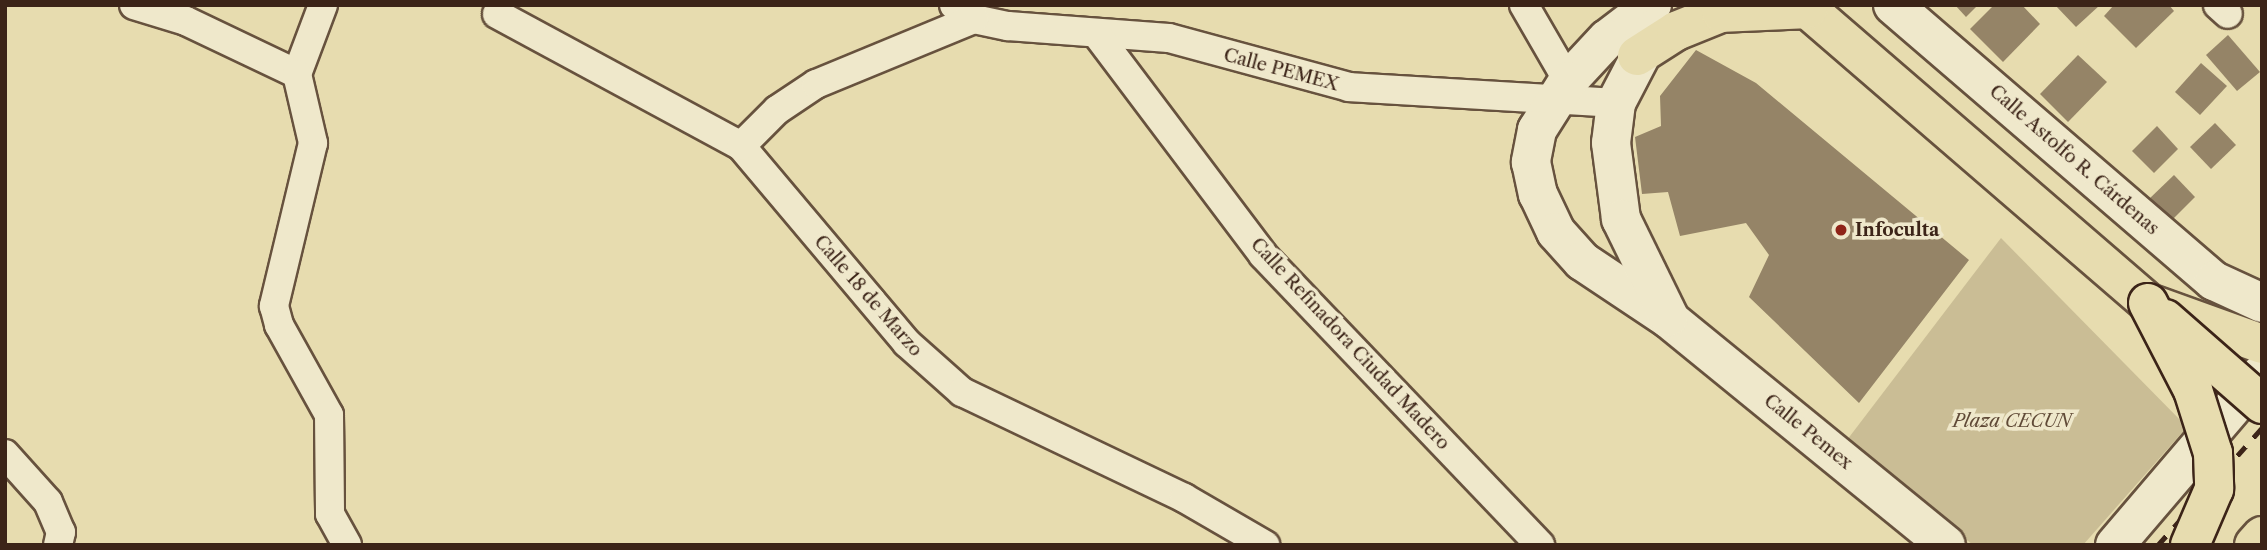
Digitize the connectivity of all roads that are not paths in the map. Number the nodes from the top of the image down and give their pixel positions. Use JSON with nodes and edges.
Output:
{"nodes":[{"id":1,"x":134,"y":5,"type":"edge"},
{"id":2,"x":323,"y":5,"type":"edge"},
{"id":3,"x":1524,"y":5,"type":"edge"},
{"id":4,"x":1652,"y":5,"type":"edge"},
{"id":5,"x":1668,"y":5,"type":"edge"},
{"id":6,"x":1893,"y":5,"type":"edge"},
{"id":7,"x":964,"y":12,"type":"edge"},
{"id":8,"x":496,"y":14,"type":"dead end"},
{"id":9,"x":1815,"y":14,"type":"edge"},
{"id":10,"x":1096,"y":33,"type":"junction"},
{"id":11,"x":1637,"y":57,"type":"junction"},
{"id":12,"x":297,"y":74,"type":"junction"},
{"id":13,"x":1560,"y":91,"type":"junction"},
{"id":14,"x":1616,"y":103,"type":"junction"},
{"id":15,"x":741,"y":146,"type":"junction"},
{"id":16,"x":1621,"y":219,"type":"junction"},
{"id":17,"x":1556,"y":232,"type":"junction"},
{"id":18,"x":2148,"y":303,"type":"junction"},
{"id":19,"x":2262,"y":303,"type":"edge"},
{"id":20,"x":1670,"y":319,"type":"junction"},
{"id":21,"x":2262,"y":344,"type":"edge"},
{"id":22,"x":2262,"y":373,"type":"edge"},
{"id":23,"x":2262,"y":404,"type":"edge"},
{"id":24,"x":5,"y":454,"type":"edge"},
{"id":25,"x":2262,"y":536,"type":"edge"},
{"id":26,"x":58,"y":545,"type":"edge"},
{"id":27,"x":347,"y":545,"type":"edge"},
{"id":28,"x":1265,"y":545,"type":"edge"},
{"id":29,"x":1540,"y":545,"type":"edge"},
{"id":30,"x":1947,"y":545,"type":"edge"},
{"id":31,"x":2115,"y":545,"type":"edge"},
{"id":32,"x":2190,"y":545,"type":"edge"},
{"id":33,"x":2255,"y":545,"type":"edge"}],
"edges":[{"from":1,"to":12,"type":"street"},
{"from":2,"to":12,"type":"street"},
{"from":3,"to":13,"type":"street"},
{"from":4,"to":13,"type":"street"},
{"from":5,"to":11,"type":"street"},
{"from":6,"to":19,"type":"street","name":"Calle Astolfo R. Cárdenas"},
{"from":7,"to":10,"type":"street","name":"Calle PEMEX"},
{"from":7,"to":15,"type":"street"},
{"from":8,"to":15,"type":"street","name":"Calle 18 de Marzo"},
{"from":9,"to":11,"type":"highway"},
{"from":9,"to":18,"type":"highway"},
{"from":10,"to":13,"type":"street","name":"Calle PEMEX"},
{"from":10,"to":29,"type":"street","name":"Calle Refinadora Ciudad Madero"},
{"from":11,"to":14,"type":"street"},
{"from":12,"to":27,"type":"street"},
{"from":13,"to":14,"type":"street","name":"Calle PEMEX"},
{"from":13,"to":17,"type":"street","name":"Calle Pemex"},
{"from":14,"to":16,"type":"street"},
{"from":15,"to":28,"type":"street","name":"Calle 18 de Marzo"},
{"from":16,"to":17,"type":"street"},
{"from":16,"to":20,"type":"street"},
{"from":17,"to":20,"type":"street","name":"Calle Pemex"},
{"from":18,"to":21,"type":"highway"},
{"from":18,"to":23,"type":"highway","bridge":true},
{"from":18,"to":32,"type":"highway","bridge":true},
{"from":20,"to":30,"type":"street","name":"Calle Pemex"},
{"from":22,"to":31,"type":"street"},
{"from":24,"to":26,"type":"street"},
{"from":25,"to":33,"type":"highway"}]}
